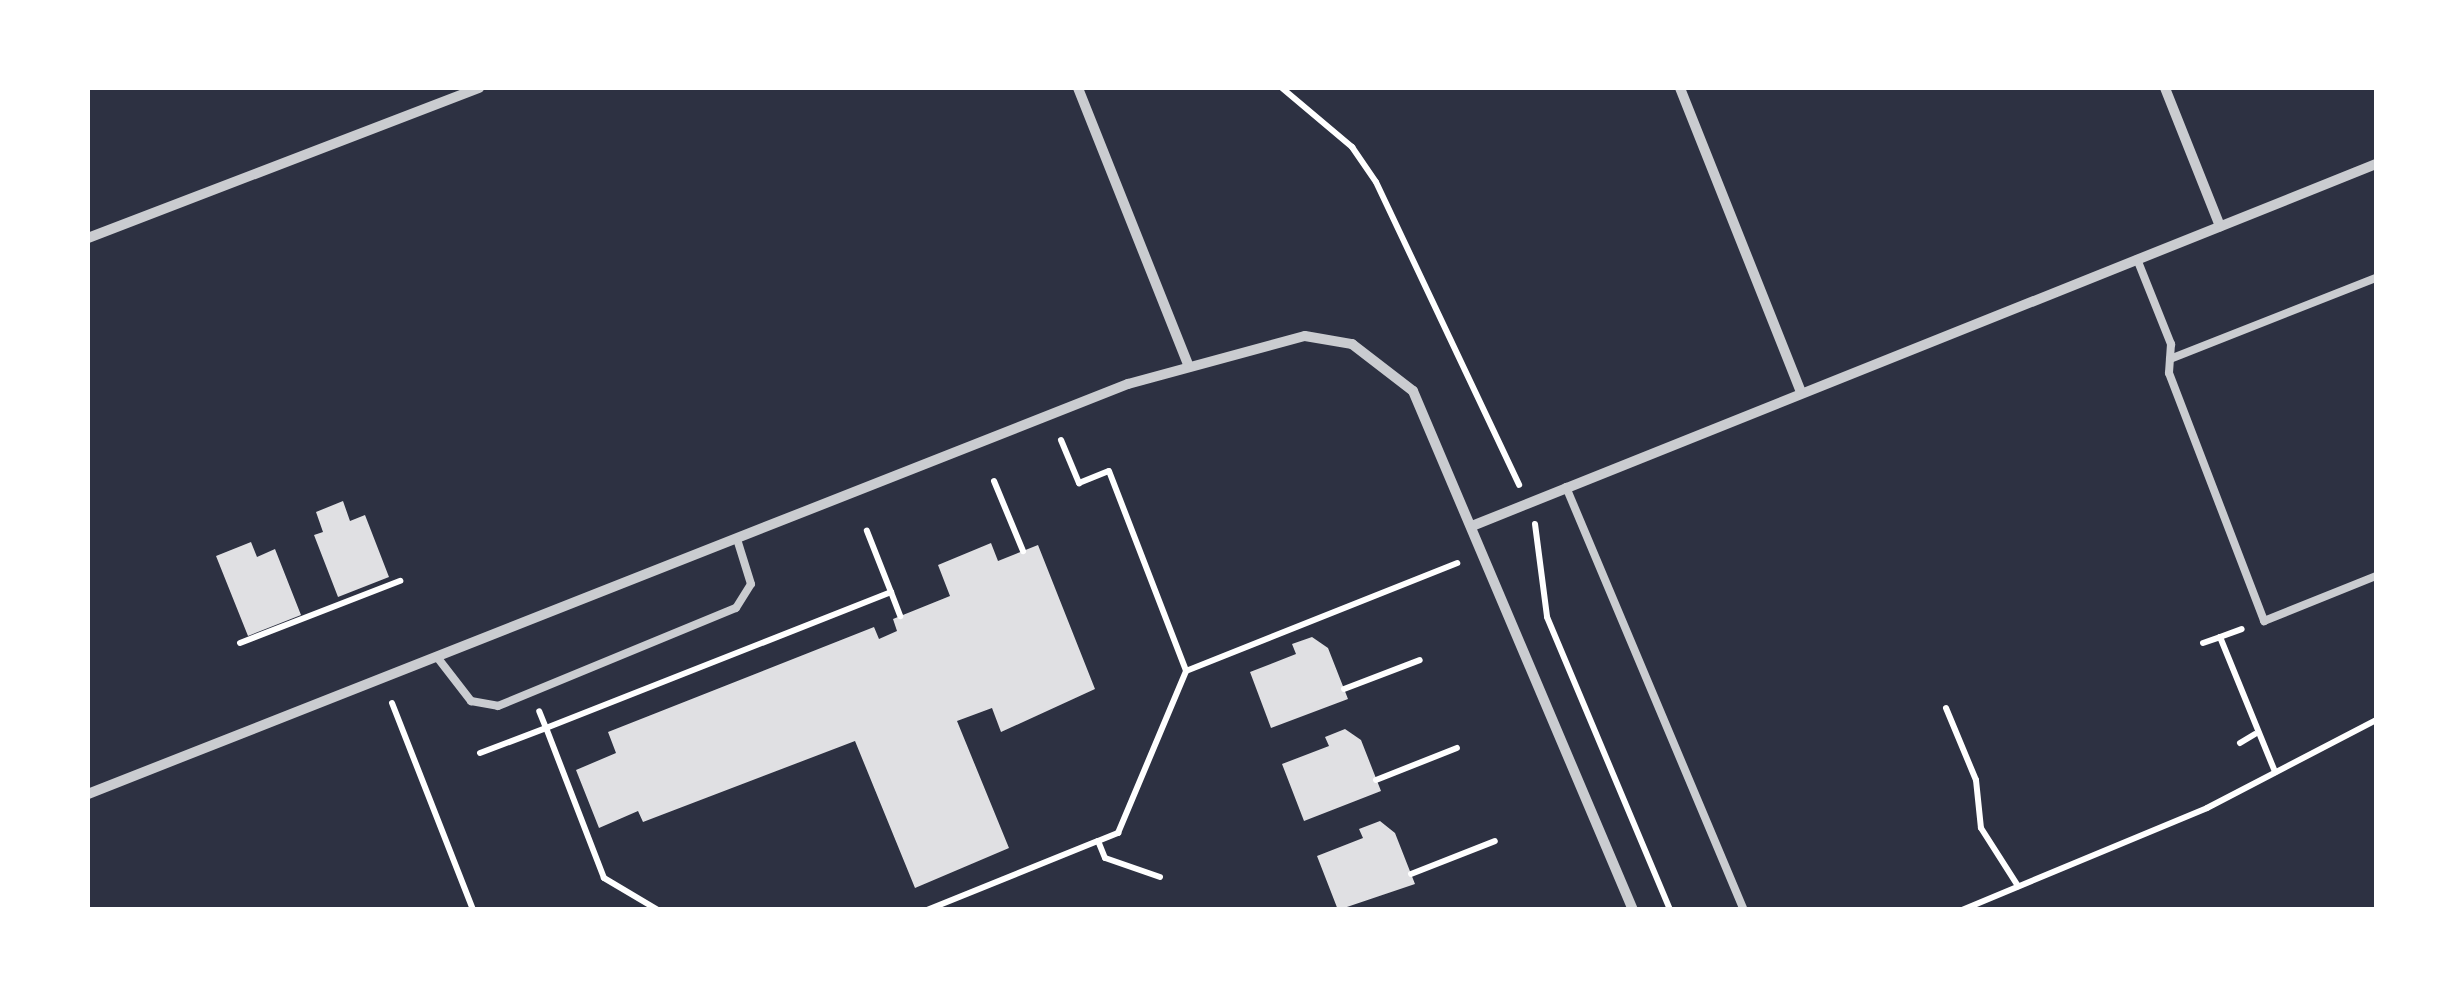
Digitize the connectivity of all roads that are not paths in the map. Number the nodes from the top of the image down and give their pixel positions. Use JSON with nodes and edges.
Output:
{"nodes":[{"id":1,"x":479,"y":88,"type":"edge"},
{"id":2,"x":1078,"y":88,"type":"edge"},
{"id":3,"x":1680,"y":88,"type":"edge"},
{"id":4,"x":2165,"y":88,"type":"edge"},
{"id":5,"x":2376,"y":164,"type":"edge"},
{"id":6,"x":2220,"y":226,"type":"junction"},
{"id":7,"x":88,"y":238,"type":"edge"},
{"id":8,"x":2137,"y":259,"type":"junction"},
{"id":9,"x":2376,"y":278,"type":"edge"},
{"id":10,"x":2170,"y":358,"type":"junction"},
{"id":11,"x":1188,"y":364,"type":"junction"},
{"id":12,"x":1801,"y":392,"type":"junction"},
{"id":13,"x":1566,"y":487,"type":"junction"},
{"id":14,"x":1472,"y":526,"type":"junction"},
{"id":15,"x":737,"y":539,"type":"junction"},
{"id":16,"x":2376,"y":576,"type":"edge"},
{"id":17,"x":437,"y":657,"type":"junction"},
{"id":18,"x":88,"y":794,"type":"edge"},
{"id":19,"x":1633,"y":910,"type":"edge"},
{"id":20,"x":1744,"y":910,"type":"edge"}],
"edges":[{"from":1,"to":7,"type":"street"},
{"from":2,"to":11,"type":"street"},
{"from":3,"to":12,"type":"street"},
{"from":4,"to":6,"type":"street"},
{"from":5,"to":6,"type":"street"},
{"from":6,"to":8,"type":"street"},
{"from":8,"to":10,"type":"lane"},
{"from":8,"to":12,"type":"street"},
{"from":9,"to":10,"type":"lane"},
{"from":10,"to":16,"type":"lane"},
{"from":11,"to":14,"type":"street"},
{"from":11,"to":15,"type":"street"},
{"from":12,"to":13,"type":"street"},
{"from":13,"to":14,"type":"street"},
{"from":13,"to":20,"type":"lane"},
{"from":14,"to":19,"type":"street"},
{"from":15,"to":17,"type":"street"},
{"from":15,"to":17,"type":"lane"},
{"from":17,"to":18,"type":"street"}]}
